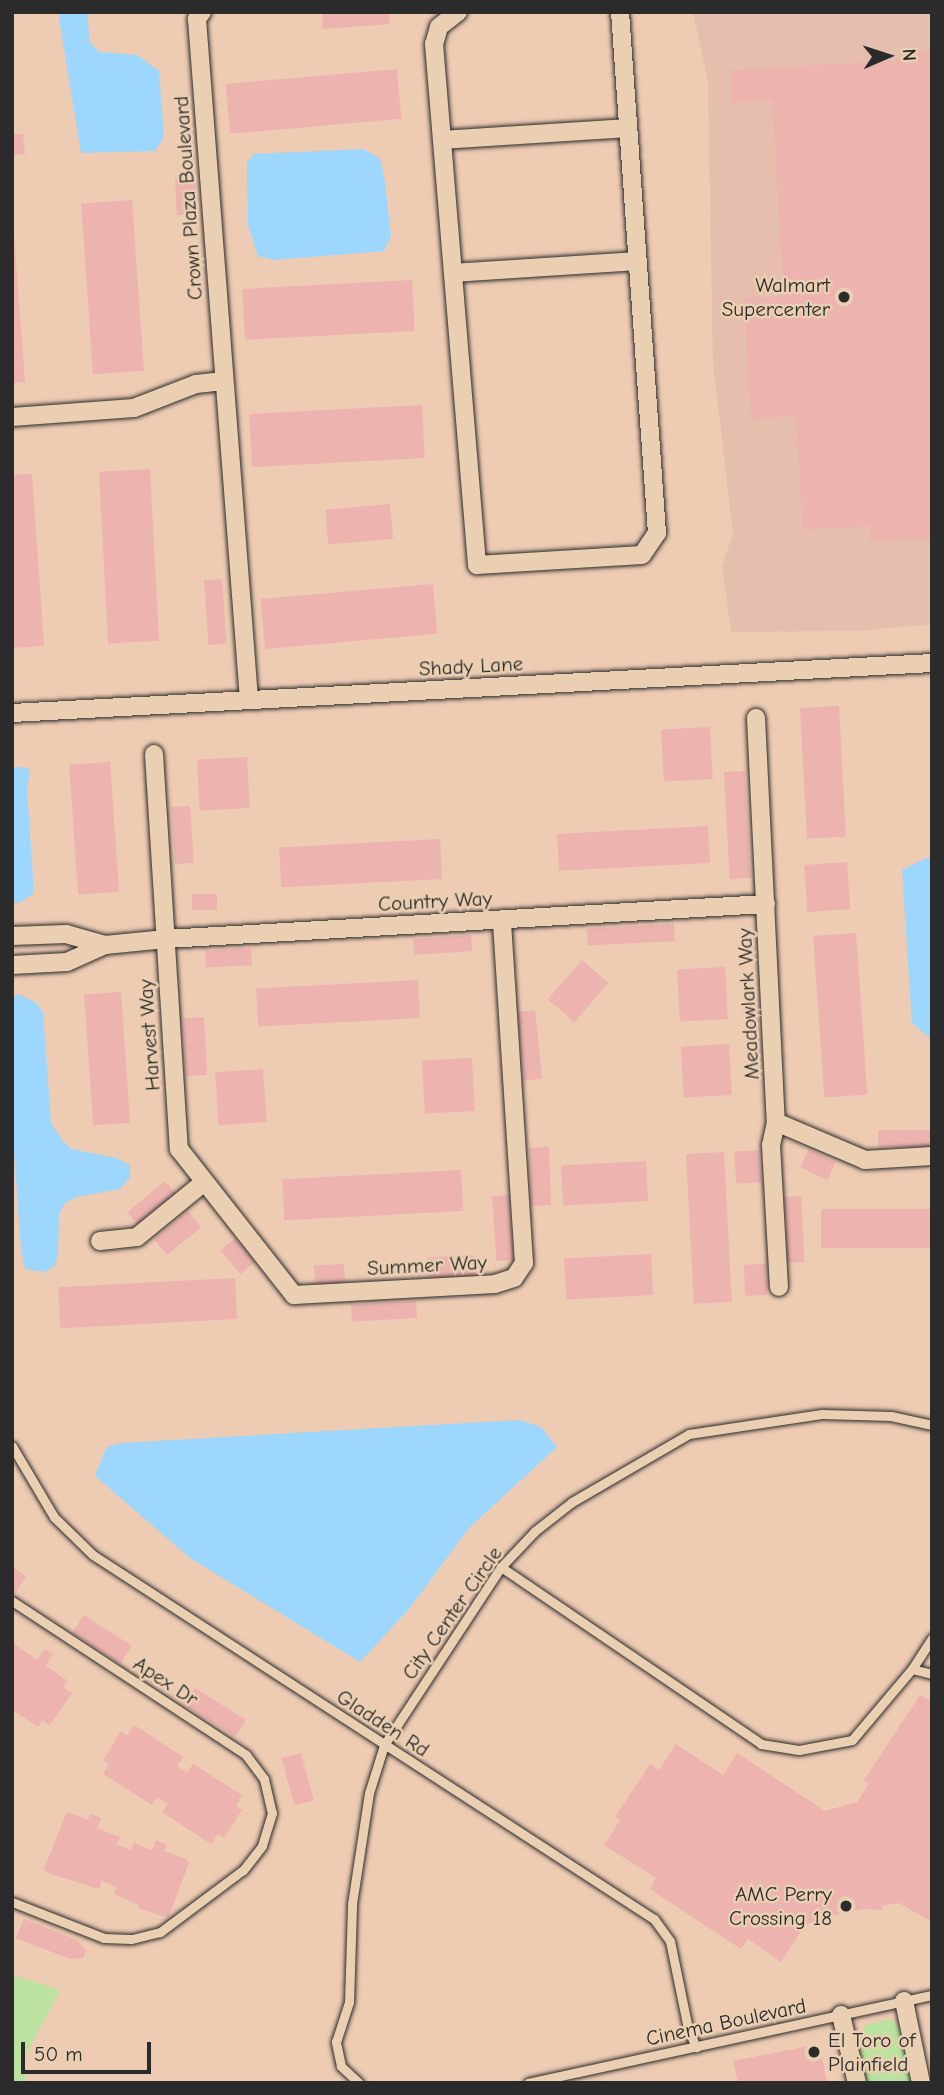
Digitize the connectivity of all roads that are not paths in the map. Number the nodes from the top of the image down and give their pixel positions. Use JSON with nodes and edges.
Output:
{"nodes":[{"id":1,"x":202,"y":12,"type":"edge"},
{"id":2,"x":458,"y":12,"type":"edge"},
{"id":3,"x":620,"y":12,"type":"edge"},
{"id":4,"x":628,"y":128,"type":"junction"},
{"id":5,"x":442,"y":140,"type":"junction"},
{"id":6,"x":638,"y":261,"type":"junction"},
{"id":7,"x":453,"y":273,"type":"junction"},
{"id":8,"x":224,"y":381,"type":"junction"},
{"id":9,"x":12,"y":417,"type":"edge"},
{"id":10,"x":932,"y":663,"type":"edge"},
{"id":11,"x":249,"y":700,"type":"junction"},
{"id":12,"x":12,"y":713,"type":"edge"},
{"id":13,"x":756,"y":718,"type":"dead end"},
{"id":14,"x":154,"y":754,"type":"dead end"},
{"id":15,"x":766,"y":904,"type":"junction"},
{"id":16,"x":502,"y":920,"type":"junction"},
{"id":17,"x":12,"y":936,"type":"edge"},
{"id":18,"x":166,"y":939,"type":"junction"},
{"id":19,"x":106,"y":945,"type":"junction"},
{"id":20,"x":12,"y":965,"type":"edge"},
{"id":21,"x":776,"y":1122,"type":"junction"},
{"id":22,"x":932,"y":1156,"type":"edge"},
{"id":23,"x":203,"y":1183,"type":"junction"},
{"id":24,"x":100,"y":1241,"type":"dead end"},
{"id":25,"x":779,"y":1287,"type":"dead end"},
{"id":26,"x":932,"y":1425,"type":"edge"},
{"id":27,"x":12,"y":1446,"type":"edge"},
{"id":28,"x":501,"y":1567,"type":"junction"},
{"id":29,"x":12,"y":1601,"type":"edge"},
{"id":30,"x":932,"y":1638,"type":"edge"},
{"id":31,"x":912,"y":1669,"type":"junction"},
{"id":32,"x":932,"y":1674,"type":"edge"},
{"id":33,"x":384,"y":1745,"type":"junction"},
{"id":34,"x":12,"y":1902,"type":"edge"},
{"id":35,"x":932,"y":1995,"type":"edge"},
{"id":36,"x":904,"y":2001,"type":"junction"},
{"id":37,"x":841,"y":2015,"type":"junction"},
{"id":38,"x":696,"y":2047,"type":"junction"},
{"id":39,"x":359,"y":2083,"type":"edge"},
{"id":40,"x":528,"y":2083,"type":"edge"},
{"id":41,"x":856,"y":2083,"type":"edge"},
{"id":42,"x":921,"y":2083,"type":"edge"}],
"edges":[{"from":1,"to":8,"type":"street","name":"Crown Plaza Boulevard"},
{"from":2,"to":5,"type":"street"},
{"from":3,"to":4,"type":"street"},
{"from":4,"to":5,"type":"street"},
{"from":4,"to":6,"type":"street"},
{"from":5,"to":7,"type":"street"},
{"from":6,"to":7,"type":"street"},
{"from":6,"to":7,"type":"street"},
{"from":8,"to":9,"type":"street"},
{"from":8,"to":11,"type":"street","name":"Crown Plaza Boulevard"},
{"from":10,"to":11,"type":"street","name":"Shady Lane"},
{"from":11,"to":12,"type":"street","name":"Shady Lane"},
{"from":13,"to":15,"type":"street","name":"Meadowlark Way"},
{"from":14,"to":18,"type":"street","name":"Harvest Way"},
{"from":15,"to":16,"type":"street","name":"Country Way"},
{"from":15,"to":21,"type":"street","name":"Meadowlark Way"},
{"from":16,"to":18,"type":"street","name":"Country Way"},
{"from":16,"to":23,"type":"street","name":"Summer Way"},
{"from":17,"to":19,"type":"street"},
{"from":18,"to":19,"type":"street","name":"Country Way"},
{"from":18,"to":23,"type":"street","name":"Harvest Way"},
{"from":19,"to":20,"type":"street"},
{"from":21,"to":22,"type":"street"},
{"from":21,"to":25,"type":"street","name":"Meadowlark Way"},
{"from":23,"to":24,"type":"street"},
{"from":26,"to":28,"type":"lane","name":"City Center Circle"},
{"from":27,"to":33,"type":"lane","name":"Gladden Rd"},
{"from":28,"to":31,"type":"lane"},
{"from":28,"to":33,"type":"lane","name":"City Center Circle"},
{"from":29,"to":34,"type":"lane","name":"Apex Dr"},
{"from":30,"to":31,"type":"lane"},
{"from":31,"to":32,"type":"lane"},
{"from":33,"to":38,"type":"lane","name":"Gladden Rd"},
{"from":33,"to":39,"type":"lane","name":"City Center Circle"},
{"from":35,"to":36,"type":"lane","name":"Cinema Boulevard"},
{"from":36,"to":37,"type":"lane","name":"Cinema Boulevard"},
{"from":36,"to":42,"type":"street"},
{"from":37,"to":38,"type":"lane","name":"Cinema Boulevard"},
{"from":37,"to":41,"type":"street"},
{"from":38,"to":40,"type":"lane","name":"Cinema Boulevard"}]}
